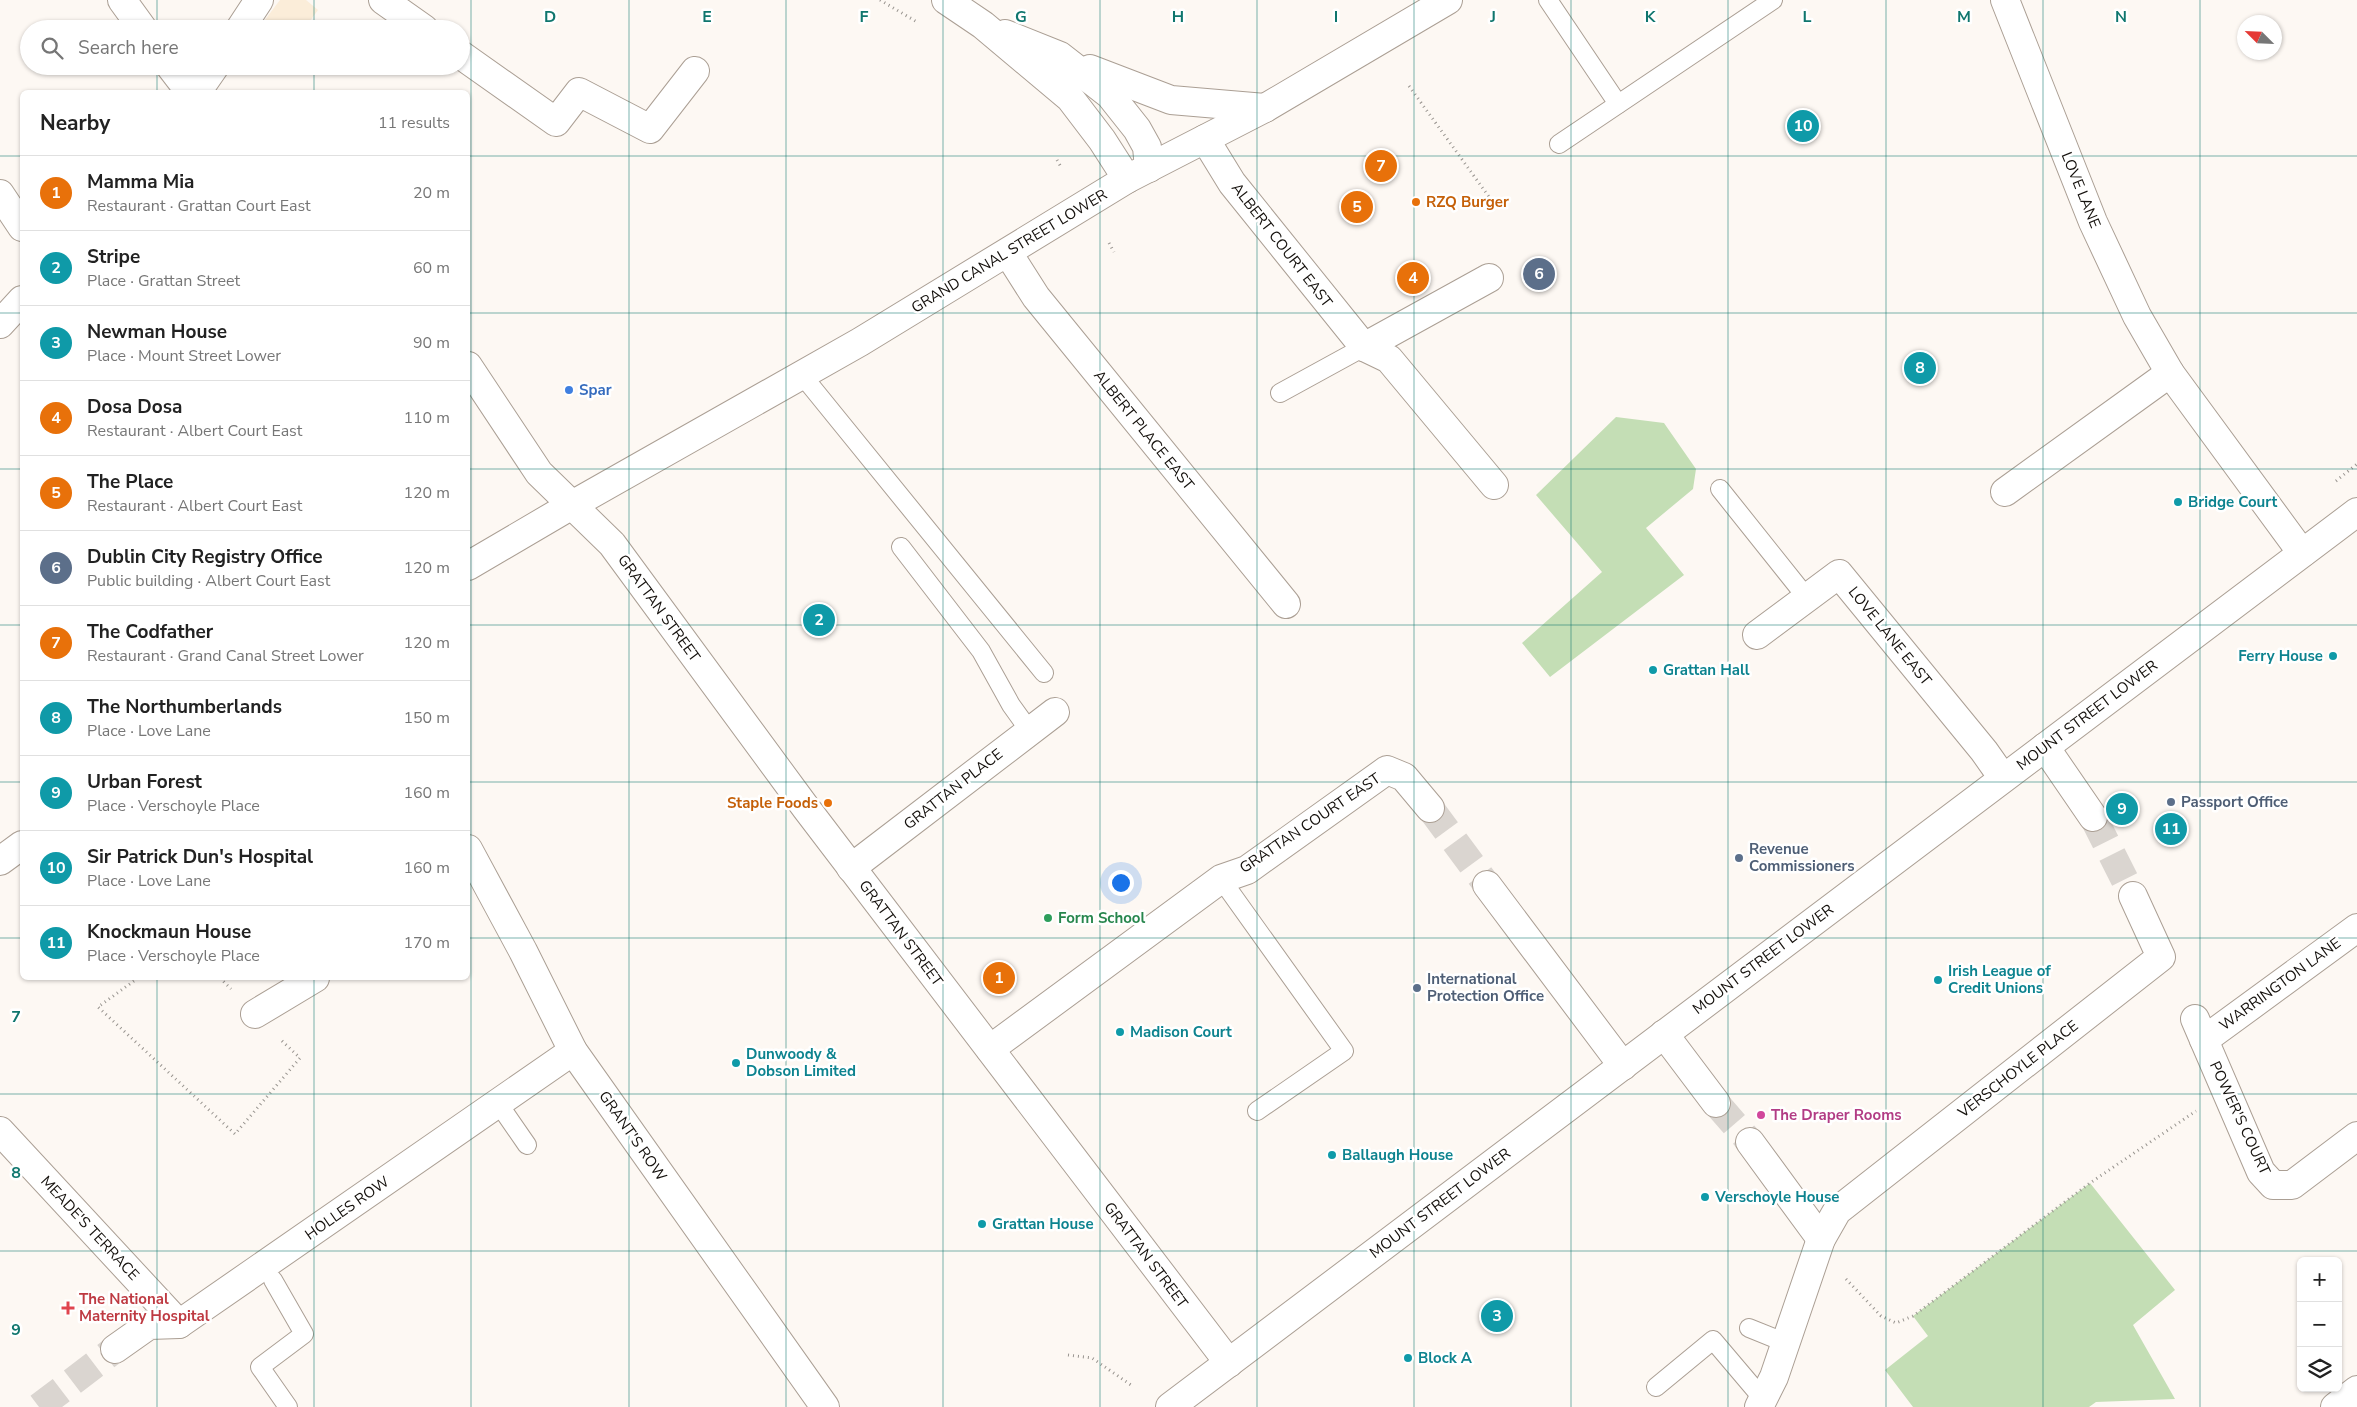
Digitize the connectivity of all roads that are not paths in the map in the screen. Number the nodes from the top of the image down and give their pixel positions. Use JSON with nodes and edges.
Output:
{"nodes":[{"id":1,"x":122,"y":0,"type":"edge"},
{"id":2,"x":259,"y":0,"type":"edge"},
{"id":3,"x":383,"y":0,"type":"edge"},
{"id":4,"x":946,"y":0,"type":"edge"},
{"id":5,"x":1448,"y":0,"type":"edge"},
{"id":6,"x":1548,"y":0,"type":"edge"},
{"id":7,"x":1773,"y":0,"type":"edge"},
{"id":8,"x":2005,"y":0,"type":"edge"},
{"id":9,"x":136,"y":20,"type":"edge"},
{"id":10,"x":246,"y":20,"type":"edge"},
{"id":11,"x":411,"y":20,"type":"edge"},
{"id":12,"x":983,"y":25,"type":"junction"},
{"id":13,"x":1060,"y":56,"type":"junction"},
{"id":14,"x":470,"y":61,"type":"edge"},
{"id":15,"x":695,"y":71,"type":"dead end"},
{"id":16,"x":177,"y":75,"type":"edge"},
{"id":17,"x":209,"y":75,"type":"edge"},
{"id":18,"x":188,"y":90,"type":"edge"},
{"id":19,"x":198,"y":90,"type":"edge"},
{"id":20,"x":1618,"y":104,"type":"junction"},
{"id":21,"x":1265,"y":108,"type":"junction"},
{"id":22,"x":1205,"y":139,"type":"junction"},
{"id":23,"x":1559,"y":144,"type":"dead end"},
{"id":24,"x":1138,"y":174,"type":"junction"},
{"id":25,"x":0,"y":194,"type":"edge"},
{"id":26,"x":20,"y":223,"type":"edge"},
{"id":27,"x":1008,"y":252,"type":"junction"},
{"id":28,"x":1489,"y":278,"type":"dead end"},
{"id":29,"x":20,"y":302,"type":"edge"},
{"id":30,"x":0,"y":324,"type":"edge"},
{"id":31,"x":1364,"y":347,"type":"junction"},
{"id":32,"x":470,"y":369,"type":"edge"},
{"id":33,"x":2170,"y":373,"type":"junction"},
{"id":34,"x":802,"y":375,"type":"junction"},
{"id":35,"x":1280,"y":393,"type":"dead end"},
{"id":36,"x":1494,"y":485,"type":"dead end"},
{"id":37,"x":1720,"y":489,"type":"dead end"},
{"id":38,"x":2005,"y":492,"type":"dead end"},
{"id":39,"x":572,"y":505,"type":"junction"},
{"id":40,"x":2357,"y":512,"type":"edge"},
{"id":41,"x":901,"y":547,"type":"dead end"},
{"id":42,"x":2302,"y":553,"type":"junction"},
{"id":43,"x":470,"y":565,"type":"edge"},
{"id":44,"x":1807,"y":598,"type":"junction"},
{"id":45,"x":1286,"y":604,"type":"dead end"},
{"id":46,"x":1757,"y":635,"type":"dead end"},
{"id":47,"x":1044,"y":673,"type":"dead end"},
{"id":48,"x":1055,"y":712,"type":"dead end"},
{"id":49,"x":1029,"y":730,"type":"junction"},
{"id":50,"x":2045,"y":747,"type":"junction"},
{"id":51,"x":2003,"y":778,"type":"junction"},
{"id":52,"x":1430,"y":808,"type":"tunnel mouth"},
{"id":53,"x":2093,"y":817,"type":"tunnel mouth"},
{"id":54,"x":852,"y":868,"type":"junction"},
{"id":55,"x":474,"y":869,"type":"edge"},
{"id":56,"x":1221,"y":878,"type":"junction"},
{"id":57,"x":1487,"y":885,"type":"tunnel mouth"},
{"id":58,"x":2133,"y":896,"type":"tunnel mouth"},
{"id":59,"x":2357,"y":928,"type":"edge"},
{"id":60,"x":312,"y":980,"type":"edge"},
{"id":61,"x":255,"y":1014,"type":"road end"},
{"id":62,"x":2199,"y":1030,"type":"joint"},
{"id":63,"x":1664,"y":1034,"type":"junction"},
{"id":64,"x":990,"y":1049,"type":"junction"},
{"id":65,"x":574,"y":1051,"type":"junction"},
{"id":66,"x":1623,"y":1066,"type":"junction"},
{"id":67,"x":498,"y":1103,"type":"junction"},
{"id":68,"x":1716,"y":1103,"type":"tunnel mouth"},
{"id":69,"x":1257,"y":1111,"type":"dead end"},
{"id":70,"x":0,"y":1131,"type":"edge"},
{"id":71,"x":2357,"y":1136,"type":"edge"},
{"id":72,"x":1750,"y":1142,"type":"tunnel mouth"},
{"id":73,"x":527,"y":1145,"type":"dead end"},
{"id":74,"x":1822,"y":1238,"type":"junction"},
{"id":75,"x":273,"y":1280,"type":"dead end"},
{"id":76,"x":179,"y":1324,"type":"junction"},
{"id":77,"x":1749,"y":1328,"type":"dead end"},
{"id":78,"x":1786,"y":1344,"type":"junction"},
{"id":79,"x":115,"y":1349,"type":"tunnel mouth"},
{"id":80,"x":1228,"y":1363,"type":"junction"},
{"id":81,"x":1656,"y":1388,"type":"dead end"},
{"id":82,"x":2357,"y":1390,"type":"edge"},
{"id":83,"x":1761,"y":1403,"type":"edge"},
{"id":84,"x":288,"y":1407,"type":"edge"},
{"id":85,"x":825,"y":1407,"type":"edge"},
{"id":86,"x":1170,"y":1407,"type":"edge"},
{"id":87,"x":2335,"y":1407,"type":"edge"}],
"edges":[{"from":1,"to":9,"type":"street"},
{"from":2,"to":10,"type":"street"},
{"from":3,"to":11,"type":"street"},
{"from":4,"to":12,"type":"street"},
{"from":5,"to":21,"type":"street","name":"GRAND CANAL STREET LOWER"},
{"from":6,"to":20,"type":"lane"},
{"from":7,"to":20,"type":"lane"},
{"from":8,"to":33,"type":"street","name":"LOVE LANE"},
{"from":12,"to":13,"type":"street"},
{"from":12,"to":24,"type":"street"},
{"from":13,"to":21,"type":"street"},
{"from":13,"to":24,"type":"street"},
{"from":14,"to":15,"type":"street"},
{"from":16,"to":18,"type":"street"},
{"from":17,"to":19,"type":"street"},
{"from":20,"to":23,"type":"lane"},
{"from":21,"to":22,"type":"street","name":"GRAND CANAL STREET LOWER"},
{"from":22,"to":24,"type":"street","name":"GRAND CANAL STREET LOWER"},
{"from":22,"to":31,"type":"street","name":"ALBERT COURT EAST"},
{"from":24,"to":27,"type":"street","name":"GRAND CANAL STREET LOWER"},
{"from":25,"to":26,"type":"street"},
{"from":27,"to":34,"type":"street","name":"GRAND CANAL STREET LOWER"},
{"from":27,"to":45,"type":"street","name":"ALBERT PLACE EAST"},
{"from":28,"to":31,"type":"street"},
{"from":29,"to":30,"type":"street"},
{"from":31,"to":35,"type":"lane"},
{"from":31,"to":36,"type":"street","name":"ALBERT COURT EAST"},
{"from":32,"to":39,"type":"street","name":"GRATTAN STREET"},
{"from":33,"to":38,"type":"street"},
{"from":33,"to":42,"type":"street","name":"LOVE LANE"},
{"from":34,"to":39,"type":"street","name":"GRAND CANAL STREET LOWER"},
{"from":34,"to":47,"type":"lane"},
{"from":37,"to":44,"type":"lane"},
{"from":39,"to":43,"type":"street","name":"GRAND CANAL STREET LOWER"},
{"from":39,"to":54,"type":"street","name":"GRATTAN STREET"},
{"from":40,"to":42,"type":"street","name":"MOUNT STREET LOWER"},
{"from":41,"to":49,"type":"lane"},
{"from":42,"to":50,"type":"street","name":"MOUNT STREET LOWER"},
{"from":44,"to":46,"type":"street","name":"LOVE LANE EAST"},
{"from":44,"to":51,"type":"street","name":"LOVE LANE EAST"},
{"from":48,"to":49,"type":"street","name":"GRATTAN PLACE"},
{"from":49,"to":54,"type":"street","name":"GRATTAN PLACE"},
{"from":50,"to":51,"type":"street","name":"MOUNT STREET LOWER"},
{"from":50,"to":53,"type":"street"},
{"from":51,"to":63,"type":"street","name":"MOUNT STREET LOWER"},
{"from":52,"to":56,"type":"street","name":"GRATTAN COURT EAST"},
{"from":54,"to":64,"type":"street","name":"GRATTAN STREET"},
{"from":55,"to":65,"type":"street","name":"GRANT'S ROW"},
{"from":56,"to":64,"type":"street","name":"GRATTAN COURT EAST"},
{"from":56,"to":69,"type":"lane"},
{"from":57,"to":66,"type":"street"},
{"from":58,"to":74,"type":"street","name":"VERSCHOYLE PLACE"},
{"from":59,"to":62,"type":"street","name":"WARRINGTON LANE"},
{"from":60,"to":61,"type":"street"},
{"from":62,"to":71,"type":"street","name":"POWER'S COURT"},
{"from":63,"to":66,"type":"street","name":"MOUNT STREET LOWER"},
{"from":63,"to":68,"type":"street"},
{"from":64,"to":80,"type":"street","name":"GRATTAN STREET"},
{"from":65,"to":67,"type":"street","name":"HOLLES ROW"},
{"from":65,"to":85,"type":"street","name":"GRANT'S ROW"},
{"from":66,"to":80,"type":"street","name":"MOUNT STREET LOWER"},
{"from":67,"to":73,"type":"lane"},
{"from":67,"to":76,"type":"street","name":"HOLLES ROW"},
{"from":70,"to":76,"type":"street","name":"MEADE'S TERRACE"},
{"from":72,"to":74,"type":"street"},
{"from":74,"to":78,"type":"street"},
{"from":75,"to":84,"type":"lane"},
{"from":76,"to":79,"type":"street"},
{"from":77,"to":78,"type":"lane"},
{"from":78,"to":83,"type":"street"},
{"from":80,"to":86,"type":"street","name":"MOUNT STREET LOWER"},
{"from":81,"to":83,"type":"lane"},
{"from":82,"to":87,"type":"street"}]}
